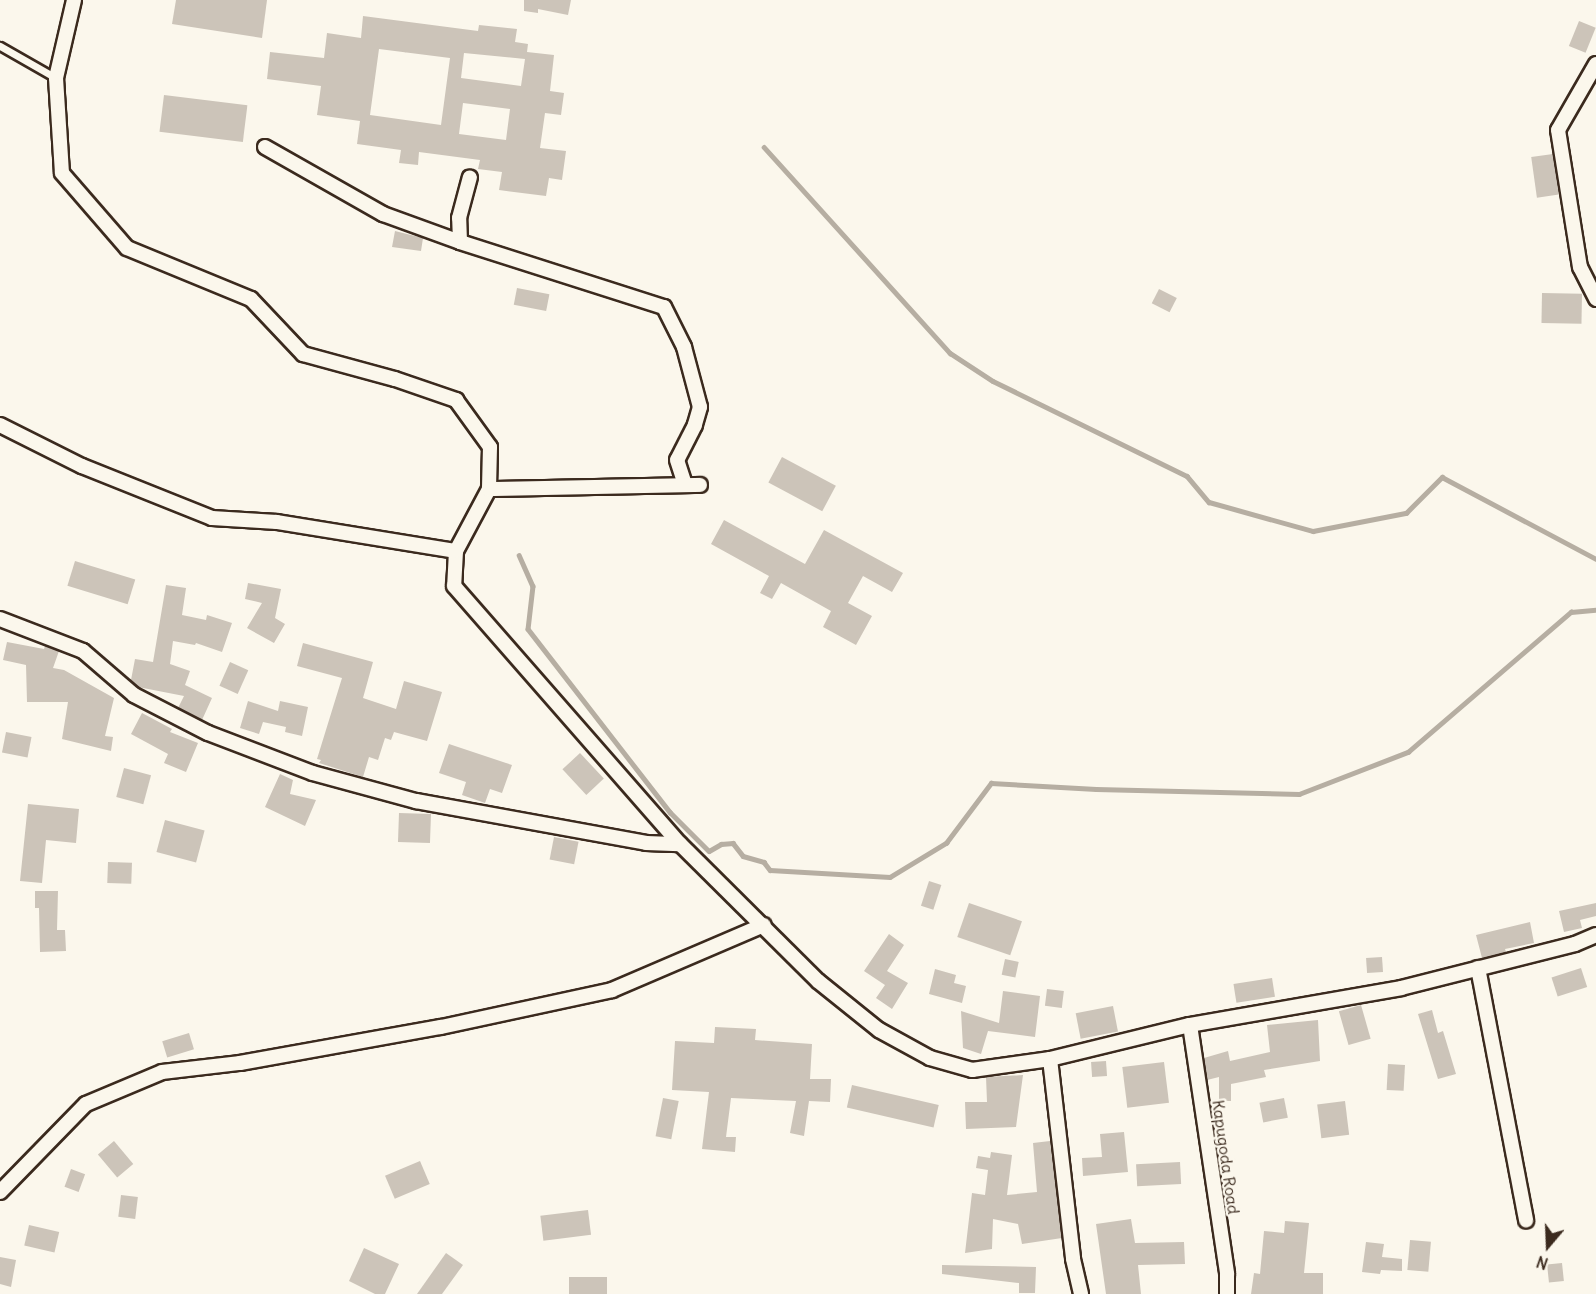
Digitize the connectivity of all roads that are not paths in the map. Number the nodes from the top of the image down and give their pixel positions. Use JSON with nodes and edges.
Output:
{"nodes":[{"id":1,"x":74,"y":0,"type":"edge"},
{"id":2,"x":0,"y":46,"type":"edge"},
{"id":3,"x":1596,"y":64,"type":"edge"},
{"id":4,"x":56,"y":78,"type":"junction"},
{"id":5,"x":265,"y":147,"type":"dead end"},
{"id":6,"x":470,"y":177,"type":"dead end"},
{"id":7,"x":460,"y":243,"type":"junction"},
{"id":8,"x":1596,"y":299,"type":"edge"},
{"id":9,"x":0,"y":425,"type":"edge"},
{"id":10,"x":685,"y":485,"type":"junction"},
{"id":11,"x":700,"y":485,"type":"dead end"},
{"id":12,"x":489,"y":489,"type":"junction"},
{"id":13,"x":456,"y":551,"type":"junction"},
{"id":14,"x":0,"y":619,"type":"edge"},
{"id":15,"x":680,"y":844,"type":"junction"},
{"id":16,"x":764,"y":925,"type":"junction"},
{"id":17,"x":1596,"y":935,"type":"edge"},
{"id":18,"x":1478,"y":968,"type":"junction"},
{"id":19,"x":1190,"y":1024,"type":"junction"},
{"id":20,"x":1050,"y":1059,"type":"junction"},
{"id":21,"x":0,"y":1192,"type":"edge"},
{"id":22,"x":1526,"y":1220,"type":"dead end"},
{"id":23,"x":1081,"y":1294,"type":"edge"},
{"id":24,"x":1227,"y":1294,"type":"edge"}],
"edges":[{"from":1,"to":4,"type":"street"},
{"from":2,"to":4,"type":"lane"},
{"from":3,"to":8,"type":"street"},
{"from":4,"to":12,"type":"street"},
{"from":5,"to":7,"type":"street"},
{"from":6,"to":7,"type":"street"},
{"from":7,"to":10,"type":"street"},
{"from":9,"to":13,"type":"street"},
{"from":10,"to":11,"type":"street"},
{"from":10,"to":12,"type":"street"},
{"from":12,"to":13,"type":"street"},
{"from":13,"to":15,"type":"street"},
{"from":14,"to":15,"type":"street"},
{"from":15,"to":16,"type":"street"},
{"from":16,"to":20,"type":"street"},
{"from":16,"to":21,"type":"street"},
{"from":17,"to":18,"type":"street"},
{"from":18,"to":19,"type":"street"},
{"from":18,"to":22,"type":"street"},
{"from":19,"to":20,"type":"street"},
{"from":19,"to":24,"type":"street","name":"Kapugoda Road"},
{"from":20,"to":23,"type":"street"}]}
